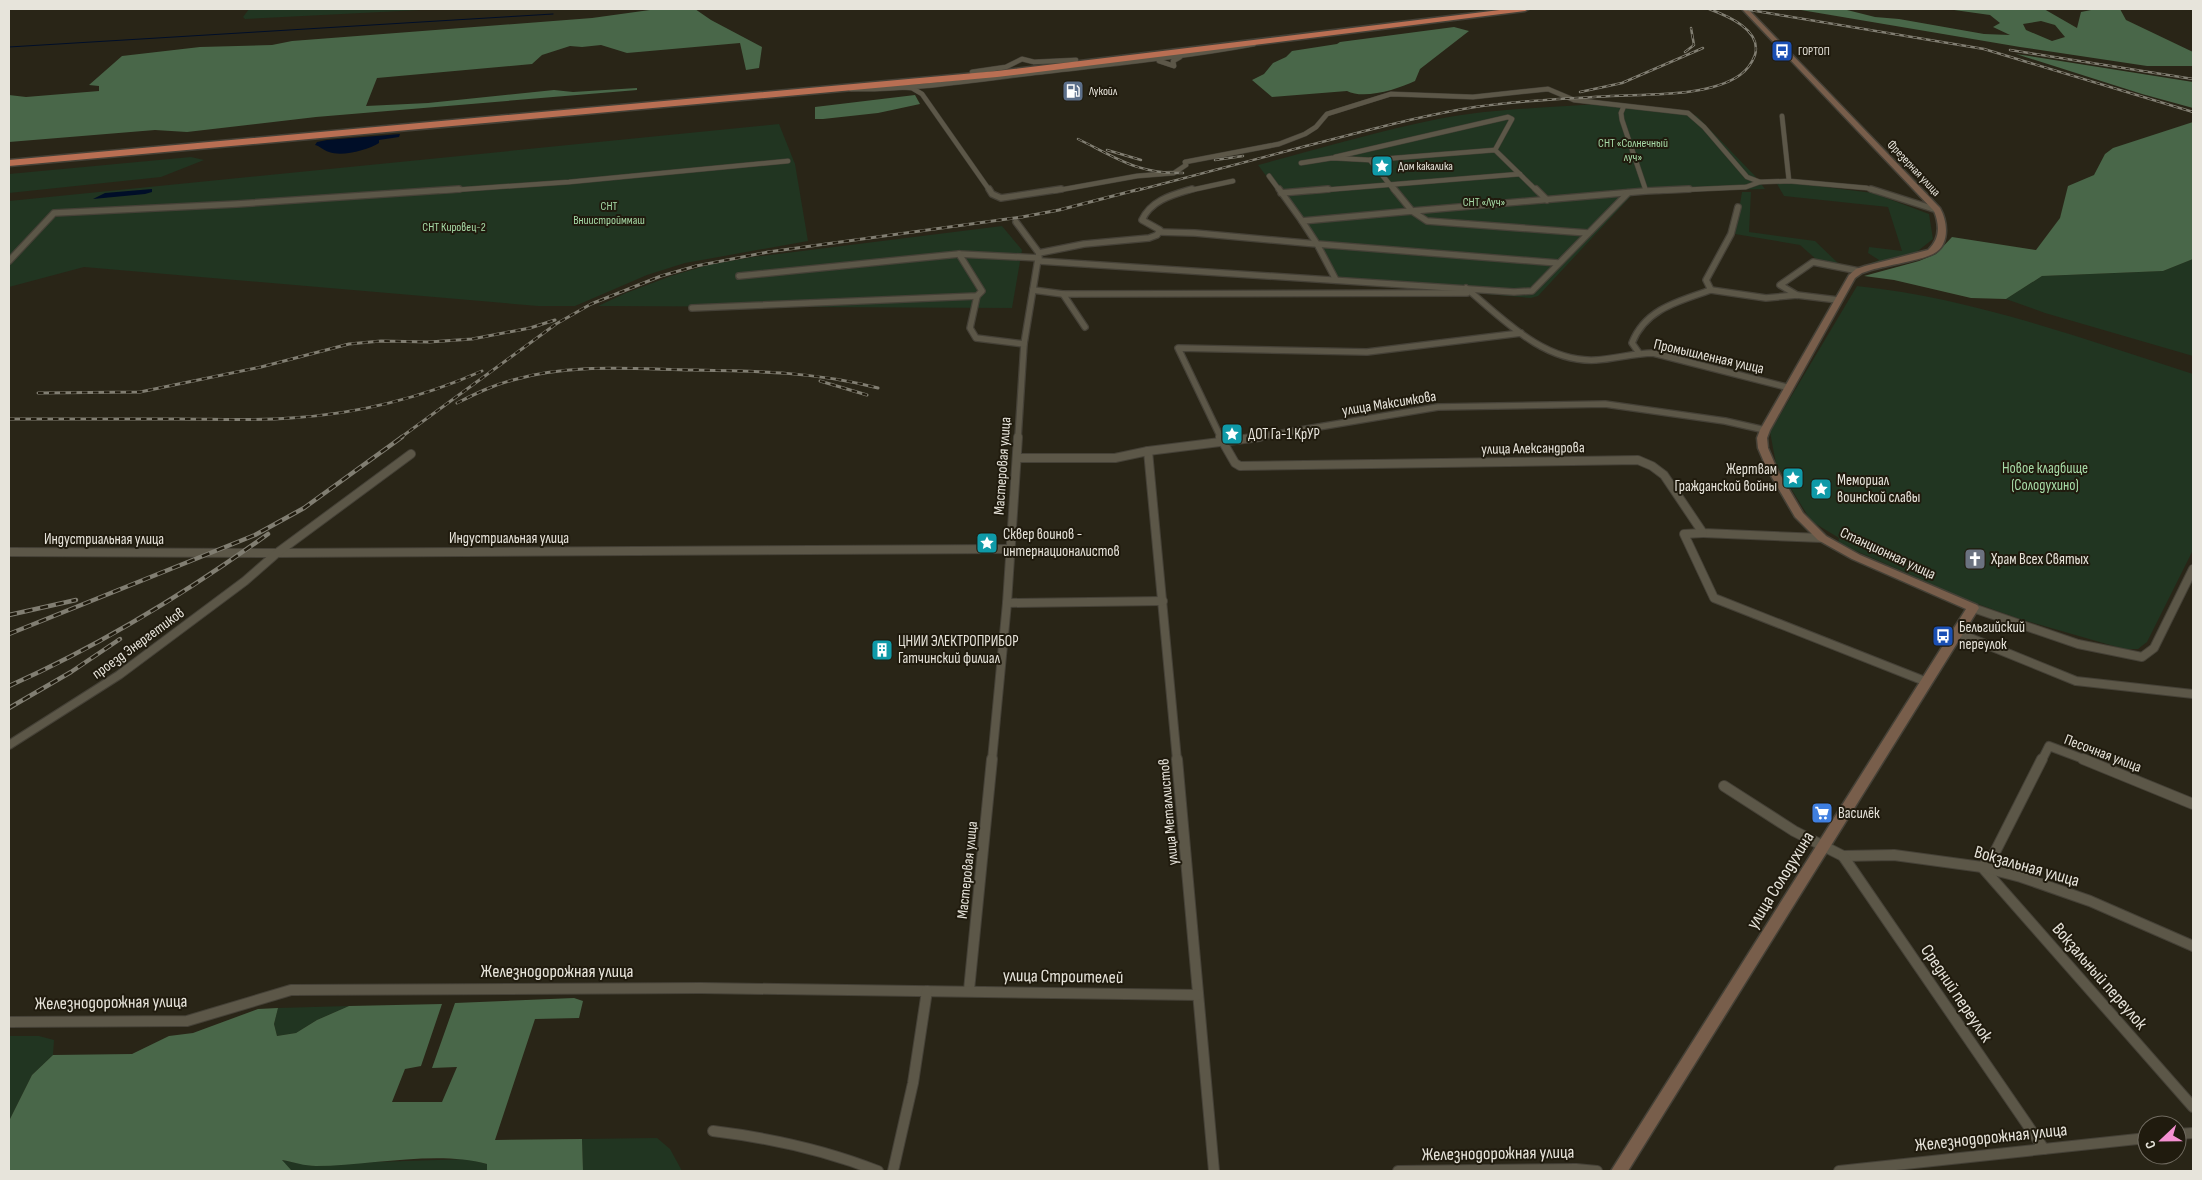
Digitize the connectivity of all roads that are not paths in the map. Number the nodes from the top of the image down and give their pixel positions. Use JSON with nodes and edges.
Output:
{"nodes":[{"id":1,"x":1489,"y":9,"type":"edge"},
{"id":2,"x":1525,"y":9,"type":"edge"},
{"id":3,"x":1745,"y":9,"type":"edge"},
{"id":4,"x":1271,"y":41,"type":"junction"},
{"id":5,"x":1181,"y":56,"type":"junction"},
{"id":6,"x":1152,"y":60,"type":"junction"},
{"id":7,"x":939,"y":84,"type":"junction"},
{"id":8,"x":899,"y":87,"type":"junction"},
{"id":9,"x":848,"y":89,"type":"junction"},
{"id":10,"x":922,"y":94,"type":"junction"},
{"id":11,"x":1624,"y":106,"type":"junction"},
{"id":12,"x":1782,"y":116,"type":"dead end"},
{"id":13,"x":1495,"y":150,"type":"junction"},
{"id":14,"x":9,"y":158,"type":"edge"},
{"id":15,"x":1332,"y":158,"type":"junction"},
{"id":16,"x":1370,"y":160,"type":"junction"},
{"id":17,"x":788,"y":161,"type":"dead end"},
{"id":18,"x":9,"y":163,"type":"edge"},
{"id":19,"x":1301,"y":163,"type":"dead end"},
{"id":20,"x":1520,"y":174,"type":"junction"},
{"id":21,"x":1269,"y":176,"type":"dead end"},
{"id":22,"x":1233,"y":181,"type":"dead end"},
{"id":23,"x":1789,"y":181,"type":"junction"},
{"id":24,"x":1760,"y":182,"type":"junction"},
{"id":25,"x":1390,"y":185,"type":"junction"},
{"id":26,"x":1646,"y":191,"type":"junction"},
{"id":27,"x":1628,"y":193,"type":"junction"},
{"id":28,"x":1281,"y":194,"type":"junction"},
{"id":29,"x":1548,"y":200,"type":"junction"},
{"id":30,"x":1738,"y":207,"type":"dead end"},
{"id":31,"x":1937,"y":210,"type":"junction"},
{"id":32,"x":1412,"y":211,"type":"junction"},
{"id":33,"x":1302,"y":220,"type":"junction"},
{"id":34,"x":1016,"y":222,"type":"dead end"},
{"id":35,"x":1159,"y":232,"type":"junction"},
{"id":36,"x":1588,"y":233,"type":"junction"},
{"id":37,"x":1318,"y":244,"type":"junction"},
{"id":38,"x":959,"y":254,"type":"junction"},
{"id":39,"x":1039,"y":257,"type":"junction"},
{"id":40,"x":9,"y":261,"type":"edge"},
{"id":41,"x":1558,"y":263,"type":"junction"},
{"id":42,"x":1859,"y":271,"type":"junction"},
{"id":43,"x":739,"y":276,"type":"dead end"},
{"id":44,"x":1336,"y":280,"type":"junction"},
{"id":45,"x":1466,"y":288,"type":"junction"},
{"id":46,"x":1033,"y":290,"type":"junction"},
{"id":47,"x":1711,"y":290,"type":"junction"},
{"id":48,"x":1472,"y":293,"type":"junction"},
{"id":49,"x":1063,"y":294,"type":"junction"},
{"id":50,"x":1797,"y":295,"type":"junction"},
{"id":51,"x":977,"y":296,"type":"junction"},
{"id":52,"x":1838,"y":300,"type":"junction"},
{"id":53,"x":692,"y":308,"type":"dead end"},
{"id":54,"x":1085,"y":327,"type":"dead end"},
{"id":55,"x":1521,"y":333,"type":"junction"},
{"id":56,"x":1024,"y":344,"type":"junction"},
{"id":57,"x":1639,"y":353,"type":"junction"},
{"id":58,"x":1790,"y":388,"type":"junction"},
{"id":59,"x":1765,"y":430,"type":"junction"},
{"id":60,"x":1223,"y":443,"type":"junction"},
{"id":61,"x":1148,"y":451,"type":"junction"},
{"id":62,"x":411,"y":454,"type":"dead end"},
{"id":63,"x":1018,"y":458,"type":"junction"},
{"id":64,"x":1703,"y":533,"type":"junction"},
{"id":65,"x":1822,"y":538,"type":"junction"},
{"id":66,"x":1010,"y":549,"type":"junction"},
{"id":67,"x":9,"y":552,"type":"edge"},
{"id":68,"x":277,"y":553,"type":"junction"},
{"id":69,"x":2193,"y":569,"type":"edge"},
{"id":70,"x":1163,"y":601,"type":"junction"},
{"id":71,"x":1007,"y":603,"type":"junction"},
{"id":72,"x":1973,"y":608,"type":"junction"},
{"id":73,"x":1958,"y":633,"type":"junction"},
{"id":74,"x":1927,"y":682,"type":"junction"},
{"id":75,"x":2193,"y":694,"type":"edge"},
{"id":76,"x":9,"y":746,"type":"edge"},
{"id":77,"x":1724,"y":786,"type":"dead end"},
{"id":78,"x":2193,"y":804,"type":"edge"},
{"id":79,"x":1824,"y":846,"type":"junction"},
{"id":80,"x":1843,"y":856,"type":"junction"},
{"id":81,"x":1982,"y":867,"type":"junction"},
{"id":82,"x":2193,"y":946,"type":"edge"},
{"id":83,"x":970,"y":990,"type":"junction"},
{"id":84,"x":926,"y":991,"type":"junction"},
{"id":85,"x":1198,"y":995,"type":"junction"},
{"id":86,"x":9,"y":1022,"type":"edge"},
{"id":87,"x":2193,"y":1107,"type":"edge"},
{"id":88,"x":713,"y":1131,"type":"dead end"},
{"id":89,"x":2137,"y":1139,"type":"edge"},
{"id":90,"x":2044,"y":1149,"type":"junction"},
{"id":91,"x":878,"y":1171,"type":"edge"},
{"id":92,"x":893,"y":1171,"type":"edge"},
{"id":93,"x":1214,"y":1171,"type":"edge"},
{"id":94,"x":1398,"y":1171,"type":"edge"},
{"id":95,"x":1597,"y":1171,"type":"edge"},
{"id":96,"x":1619,"y":1171,"type":"edge"},
{"id":97,"x":1839,"y":1171,"type":"edge"}],
"edges":[{"from":1,"to":14,"type":"highway"},
{"from":2,"to":4,"type":"highway"},
{"from":3,"to":31,"type":"street","name":"Фрезерная улица"},
{"from":4,"to":5,"type":"street"},
{"from":4,"to":9,"type":"highway"},
{"from":5,"to":6,"type":"street"},
{"from":5,"to":6,"type":"street"},
{"from":6,"to":7,"type":"street"},
{"from":7,"to":8,"type":"street"},
{"from":7,"to":10,"type":"street"},
{"from":8,"to":9,"type":"street"},
{"from":8,"to":10,"type":"street"},
{"from":9,"to":18,"type":"highway"},
{"from":10,"to":11,"type":"street"},
{"from":11,"to":24,"type":"street"},
{"from":11,"to":26,"type":"street"},
{"from":12,"to":23,"type":"street"},
{"from":13,"to":15,"type":"street"},
{"from":13,"to":16,"type":"street"},
{"from":13,"to":20,"type":"street"},
{"from":15,"to":16,"type":"street"},
{"from":15,"to":19,"type":"street"},
{"from":16,"to":25,"type":"street"},
{"from":17,"to":40,"type":"street"},
{"from":20,"to":25,"type":"street"},
{"from":20,"to":29,"type":"street"},
{"from":21,"to":28,"type":"street"},
{"from":22,"to":35,"type":"street"},
{"from":23,"to":24,"type":"street"},
{"from":23,"to":31,"type":"street"},
{"from":24,"to":26,"type":"street"},
{"from":25,"to":28,"type":"street"},
{"from":25,"to":32,"type":"street"},
{"from":26,"to":27,"type":"street"},
{"from":27,"to":29,"type":"street"},
{"from":27,"to":36,"type":"street"},
{"from":28,"to":33,"type":"street"},
{"from":29,"to":32,"type":"street"},
{"from":30,"to":47,"type":"street"},
{"from":31,"to":42,"type":"street","name":"Фрезерная улица"},
{"from":32,"to":33,"type":"street"},
{"from":32,"to":36,"type":"street"},
{"from":33,"to":37,"type":"street"},
{"from":34,"to":39,"type":"street"},
{"from":35,"to":37,"type":"street"},
{"from":35,"to":39,"type":"street"},
{"from":36,"to":41,"type":"street"},
{"from":37,"to":41,"type":"street"},
{"from":37,"to":44,"type":"street"},
{"from":38,"to":39,"type":"street"},
{"from":38,"to":43,"type":"street"},
{"from":38,"to":51,"type":"street"},
{"from":39,"to":44,"type":"street"},
{"from":39,"to":46,"type":"street","name":"Мастеровая улица"},
{"from":41,"to":45,"type":"street"},
{"from":42,"to":50,"type":"street"},
{"from":42,"to":52,"type":"street"},
{"from":44,"to":45,"type":"street"},
{"from":45,"to":48,"type":"street","name":"Промышленная улица"},
{"from":46,"to":49,"type":"street"},
{"from":46,"to":56,"type":"street","name":"Мастеровая улица"},
{"from":47,"to":50,"type":"street"},
{"from":47,"to":57,"type":"street"},
{"from":48,"to":49,"type":"street"},
{"from":48,"to":55,"type":"street","name":"Промышленная улица"},
{"from":49,"to":54,"type":"street"},
{"from":50,"to":52,"type":"street"},
{"from":51,"to":53,"type":"street"},
{"from":51,"to":56,"type":"street"},
{"from":52,"to":58,"type":"street"},
{"from":55,"to":57,"type":"street","name":"Промышленная улица"},
{"from":55,"to":60,"type":"street"},
{"from":56,"to":63,"type":"street","name":"Мастеровая улица"},
{"from":57,"to":58,"type":"street","name":"Промышленная улица"},
{"from":58,"to":59,"type":"street"},
{"from":59,"to":60,"type":"street","name":"улица Максимкова"},
{"from":59,"to":65,"type":"street","name":"Станционная улица"},
{"from":60,"to":61,"type":"street","name":"улица Максимкова"},
{"from":60,"to":64,"type":"street","name":"улица Александрова"},
{"from":61,"to":63,"type":"street","name":"улица Максимкова"},
{"from":61,"to":70,"type":"street","name":"улица Металлистов"},
{"from":62,"to":68,"type":"street","name":"проезд Энергетиков"},
{"from":63,"to":66,"type":"street","name":"Мастеровая улица"},
{"from":64,"to":65,"type":"street"},
{"from":64,"to":74,"type":"street"},
{"from":65,"to":72,"type":"street","name":"Станционная улица"},
{"from":66,"to":68,"type":"street","name":"Индустриальная улица"},
{"from":66,"to":71,"type":"street","name":"Мастеровая улица"},
{"from":67,"to":68,"type":"street","name":"Индустриальная улица"},
{"from":68,"to":76,"type":"street","name":"проезд Энергетиков"},
{"from":69,"to":72,"type":"street","name":"Станционная улица"},
{"from":70,"to":71,"type":"street"},
{"from":70,"to":85,"type":"street","name":"улица Металлистов"},
{"from":71,"to":83,"type":"street","name":"Мастеровая улица"},
{"from":72,"to":73,"type":"street","name":"улица Солодухина"},
{"from":73,"to":74,"type":"street","name":"улица Солодухина"},
{"from":73,"to":75,"type":"street"},
{"from":74,"to":79,"type":"street","name":"улица Солодухина"},
{"from":77,"to":79,"type":"street"},
{"from":78,"to":81,"type":"street","name":"Песочная улица"},
{"from":79,"to":80,"type":"street"},
{"from":79,"to":96,"type":"street","name":"улица Солодухина"},
{"from":80,"to":81,"type":"street","name":"Вокзальная улица"},
{"from":80,"to":90,"type":"street","name":"Средний переулок"},
{"from":81,"to":82,"type":"street","name":"Вокзальная улица"},
{"from":81,"to":87,"type":"street","name":"Вокзальный переулок"},
{"from":83,"to":84,"type":"street","name":"улица Строителей"},
{"from":83,"to":85,"type":"street","name":"улица Строителей"},
{"from":84,"to":86,"type":"street","name":"Железнодорожная улица"},
{"from":84,"to":92,"type":"street"},
{"from":85,"to":93,"type":"street","name":"улица Металлистов"},
{"from":88,"to":91,"type":"street"},
{"from":89,"to":90,"type":"street","name":"Железнодорожная улица"},
{"from":90,"to":97,"type":"street","name":"Железнодорожная улица"},
{"from":94,"to":95,"type":"street","name":"Железнодорожная улица"}]}
